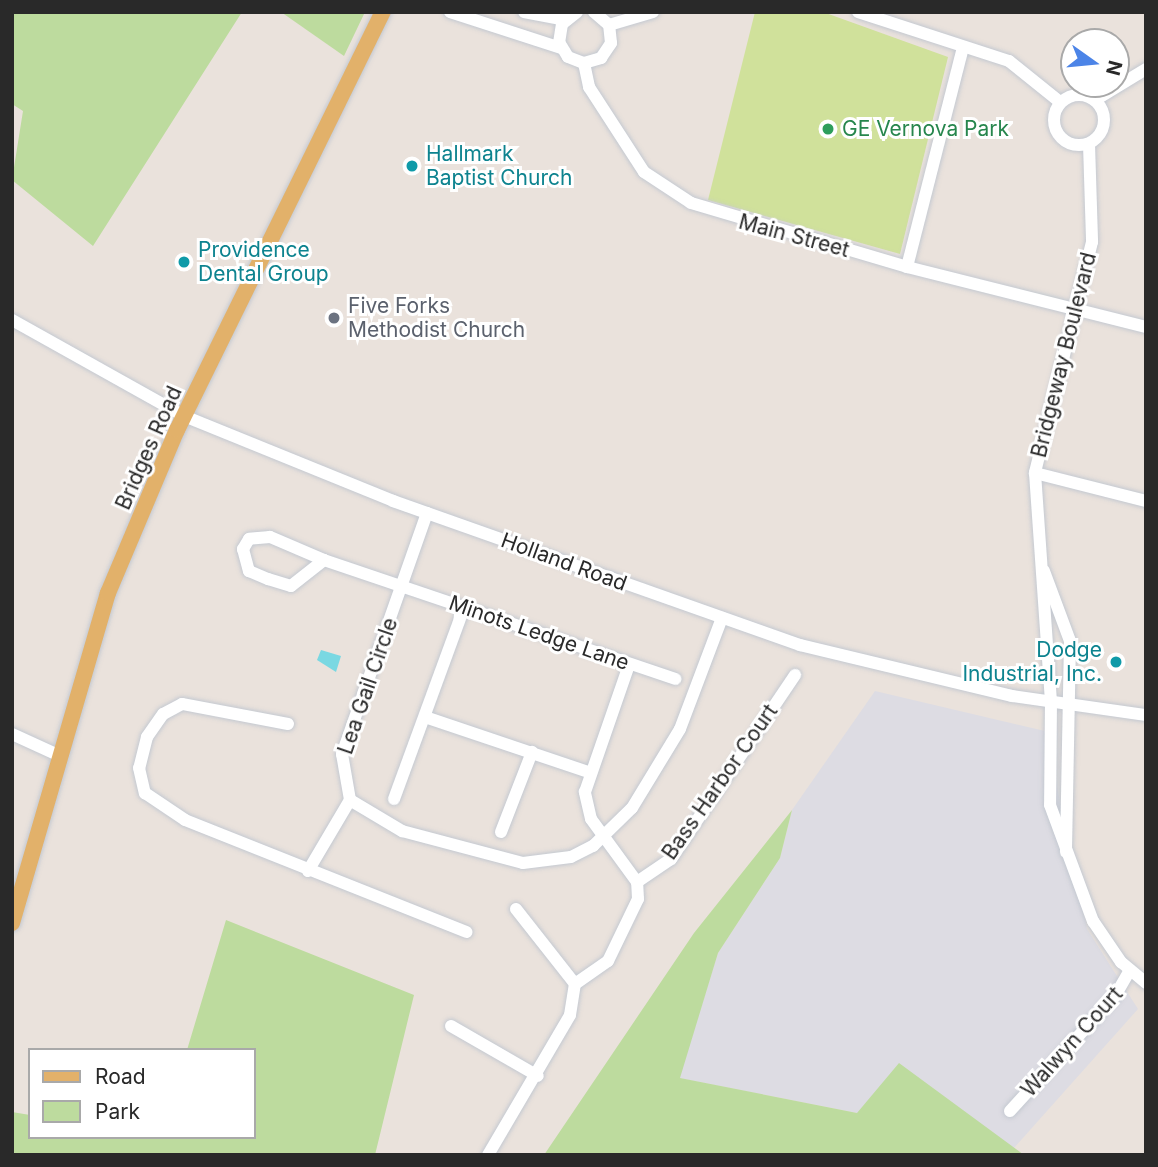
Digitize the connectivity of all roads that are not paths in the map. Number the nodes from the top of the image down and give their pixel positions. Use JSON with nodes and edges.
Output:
{"nodes":[{"id":1,"x":383,"y":12,"type":"edge"},
{"id":2,"x":450,"y":12,"type":"edge"},
{"id":3,"x":524,"y":12,"type":"edge"},
{"id":4,"x":594,"y":12,"type":"edge"},
{"id":5,"x":653,"y":12,"type":"edge"},
{"id":6,"x":858,"y":12,"type":"edge"},
{"id":7,"x":571,"y":16,"type":"edge"},
{"id":8,"x":609,"y":25,"type":"junction"},
{"id":9,"x":561,"y":48,"type":"junction"},
{"id":10,"x":963,"y":48,"type":"junction"},
{"id":11,"x":584,"y":63,"type":"junction"},
{"id":12,"x":1146,"y":69,"type":"edge"},
{"id":13,"x":1095,"y":100,"type":"junction"},
{"id":14,"x":1060,"y":102,"type":"junction"},
{"id":15,"x":1088,"y":144,"type":"junction"},
{"id":16,"x":907,"y":267,"type":"junction"},
{"id":17,"x":1076,"y":310,"type":"junction"},
{"id":18,"x":12,"y":320,"type":"edge"},
{"id":19,"x":1146,"y":327,"type":"edge"},
{"id":20,"x":184,"y":416,"type":"junction"},
{"id":21,"x":1035,"y":473,"type":"junction"},
{"id":22,"x":1146,"y":501,"type":"edge"},
{"id":23,"x":427,"y":513,"type":"junction"},
{"id":24,"x":324,"y":560,"type":"junction"},
{"id":25,"x":1042,"y":566,"type":"junction"},
{"id":26,"x":403,"y":585,"type":"junction"},
{"id":27,"x":464,"y":608,"type":"junction"},
{"id":28,"x":722,"y":618,"type":"junction"},
{"id":29,"x":629,"y":665,"type":"junction"},
{"id":30,"x":795,"y":675,"type":"dead end"},
{"id":31,"x":675,"y":679,"type":"dead end"},
{"id":32,"x":1051,"y":700,"type":"junction"},
{"id":33,"x":1070,"y":704,"type":"junction"},
{"id":34,"x":1146,"y":715,"type":"edge"},
{"id":35,"x":425,"y":717,"type":"junction"},
{"id":36,"x":288,"y":724,"type":"dead end"},
{"id":37,"x":12,"y":734,"type":"edge"},
{"id":38,"x":532,"y":752,"type":"junction"},
{"id":39,"x":60,"y":756,"type":"junction"},
{"id":40,"x":591,"y":773,"type":"junction"},
{"id":41,"x":350,"y":800,"type":"junction"},
{"id":42,"x":394,"y":800,"type":"dead end"},
{"id":43,"x":501,"y":832,"type":"dead end"},
{"id":44,"x":606,"y":835,"type":"junction"},
{"id":45,"x":1065,"y":859,"type":"junction"},
{"id":46,"x":308,"y":870,"type":"junction"},
{"id":47,"x":637,"y":882,"type":"junction"},
{"id":48,"x":516,"y":909,"type":"dead end"},
{"id":49,"x":13,"y":916,"type":"edge"},
{"id":50,"x":467,"y":932,"type":"dead end"},
{"id":51,"x":1130,"y":970,"type":"junction"},
{"id":52,"x":1146,"y":983,"type":"edge"},
{"id":53,"x":575,"y":984,"type":"junction"},
{"id":54,"x":451,"y":1026,"type":"dead end"},
{"id":55,"x":538,"y":1076,"type":"junction"},
{"id":56,"x":1010,"y":1111,"type":"dead end"},
{"id":57,"x":488,"y":1155,"type":"edge"}],
"edges":[{"from":1,"to":20,"type":"main road","name":"Bridges Road"},
{"from":2,"to":9,"type":"street"},
{"from":3,"to":7,"type":"street"},
{"from":4,"to":8,"type":"street"},
{"from":5,"to":8,"type":"street"},
{"from":6,"to":10,"type":"street"},
{"from":7,"to":9,"type":"street"},
{"from":8,"to":11,"type":"street"},
{"from":9,"to":11,"type":"street"},
{"from":10,"to":14,"type":"street"},
{"from":10,"to":16,"type":"street"},
{"from":11,"to":16,"type":"street","name":"Main Street"},
{"from":12,"to":13,"type":"street"},
{"from":13,"to":14,"type":"street"},
{"from":13,"to":15,"type":"street"},
{"from":14,"to":15,"type":"street"},
{"from":15,"to":17,"type":"street","name":"Bridgeway Boulevard"},
{"from":16,"to":17,"type":"street","name":"Main Street"},
{"from":17,"to":19,"type":"street","name":"Main Street"},
{"from":17,"to":21,"type":"street","name":"Bridgeway Boulevard"},
{"from":18,"to":20,"type":"street","name":"Holland Road"},
{"from":20,"to":23,"type":"street","name":"Holland Road"},
{"from":20,"to":39,"type":"main road","name":"Bridges Road"},
{"from":21,"to":22,"type":"street"},
{"from":21,"to":25,"type":"street","name":"Bridgeway Boulevard"},
{"from":23,"to":26,"type":"street","name":"Lea Gail Circle"},
{"from":23,"to":28,"type":"street","name":"Holland Road"},
{"from":24,"to":24,"type":"street","name":"Minots Ledge Lane"},
{"from":24,"to":26,"type":"street","name":"Minots Ledge Lane"},
{"from":25,"to":32,"type":"street","name":"Bridgeway Boulevard"},
{"from":25,"to":33,"type":"street","name":"Bridgeway Boulevard"},
{"from":26,"to":27,"type":"street","name":"Minots Ledge Lane"},
{"from":26,"to":41,"type":"street","name":"Lea Gail Circle"},
{"from":27,"to":29,"type":"street","name":"Minots Ledge Lane"},
{"from":27,"to":35,"type":"street"},
{"from":28,"to":32,"type":"street","name":"Holland Road"},
{"from":28,"to":44,"type":"street"},
{"from":29,"to":31,"type":"street","name":"Minots Ledge Lane"},
{"from":29,"to":40,"type":"street"},
{"from":30,"to":47,"type":"street","name":"Bass Harbor Court"},
{"from":32,"to":33,"type":"street","name":"Holland Road"},
{"from":32,"to":45,"type":"street","name":"Bridgeway Boulevard"},
{"from":33,"to":34,"type":"street","name":"Holland Road"},
{"from":33,"to":45,"type":"street","name":"Bridgeway Boulevard"},
{"from":35,"to":38,"type":"street"},
{"from":35,"to":42,"type":"street"},
{"from":36,"to":46,"type":"street"},
{"from":37,"to":39,"type":"street"},
{"from":38,"to":40,"type":"street"},
{"from":38,"to":43,"type":"street"},
{"from":39,"to":49,"type":"main road","name":"Bridges Road"},
{"from":40,"to":44,"type":"street"},
{"from":41,"to":44,"type":"street"},
{"from":41,"to":46,"type":"street"},
{"from":44,"to":47,"type":"street"},
{"from":45,"to":51,"type":"street","name":"Bridgeway Boulevard"},
{"from":46,"to":50,"type":"street"},
{"from":47,"to":53,"type":"street"},
{"from":48,"to":53,"type":"street"},
{"from":51,"to":52,"type":"street","name":"Bridgeway Boulevard"},
{"from":51,"to":56,"type":"street","name":"Walwyn Court"},
{"from":53,"to":55,"type":"street"},
{"from":54,"to":55,"type":"street"},
{"from":55,"to":57,"type":"street"}]}
